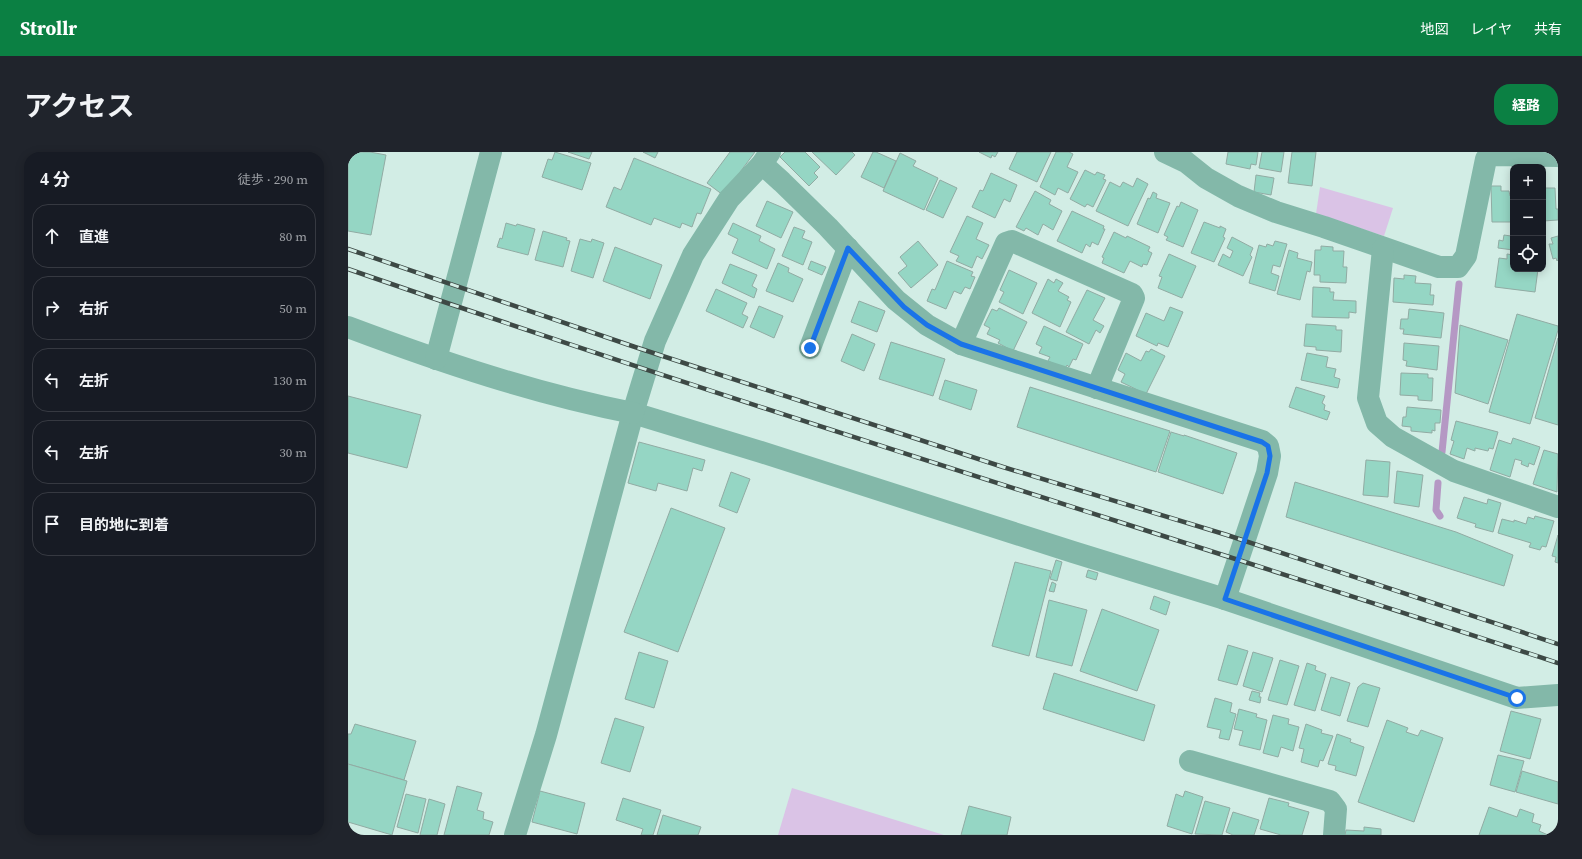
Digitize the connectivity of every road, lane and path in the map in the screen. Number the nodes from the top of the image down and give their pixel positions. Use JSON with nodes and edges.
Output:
{"nodes":[{"id":1,"x":491,"y":152,"type":"edge"},
{"id":2,"x":1165,"y":152,"type":"edge"},
{"id":3,"x":1558,"y":156,"type":"edge"},
{"id":4,"x":766,"y":158,"type":"edge"},
{"id":5,"x":848,"y":248,"type":"junction"},
{"id":6,"x":1383,"y":248,"type":"junction"},
{"id":7,"x":348,"y":327,"type":"edge"},
{"id":8,"x":961,"y":344,"type":"junction"},
{"id":9,"x":810,"y":348,"type":"dead end"},
{"id":10,"x":436,"y":359,"type":"junction"},
{"id":11,"x":1097,"y":388,"type":"junction"},
{"id":12,"x":633,"y":413,"type":"junction"},
{"id":13,"x":1558,"y":507,"type":"edge"},
{"id":14,"x":1225,"y":599,"type":"junction"},
{"id":15,"x":1558,"y":695,"type":"edge"},
{"id":16,"x":1190,"y":761,"type":"dead end"},
{"id":17,"x":515,"y":835,"type":"edge"},
{"id":18,"x":1334,"y":835,"type":"edge"}],
"edges":[{"from":1,"to":10,"type":"street"},
{"from":2,"to":6,"type":"street"},
{"from":3,"to":6,"type":"street"},
{"from":4,"to":5,"type":"street"},
{"from":4,"to":12,"type":"street"},
{"from":5,"to":8,"type":"street"},
{"from":5,"to":9,"type":"street"},
{"from":6,"to":13,"type":"street"},
{"from":7,"to":10,"type":"street"},
{"from":8,"to":11,"type":"street"},
{"from":8,"to":11,"type":"street"},
{"from":10,"to":12,"type":"street"},
{"from":11,"to":14,"type":"street"},
{"from":12,"to":14,"type":"street"},
{"from":12,"to":17,"type":"street"},
{"from":14,"to":15,"type":"street"},
{"from":16,"to":18,"type":"street"}]}
